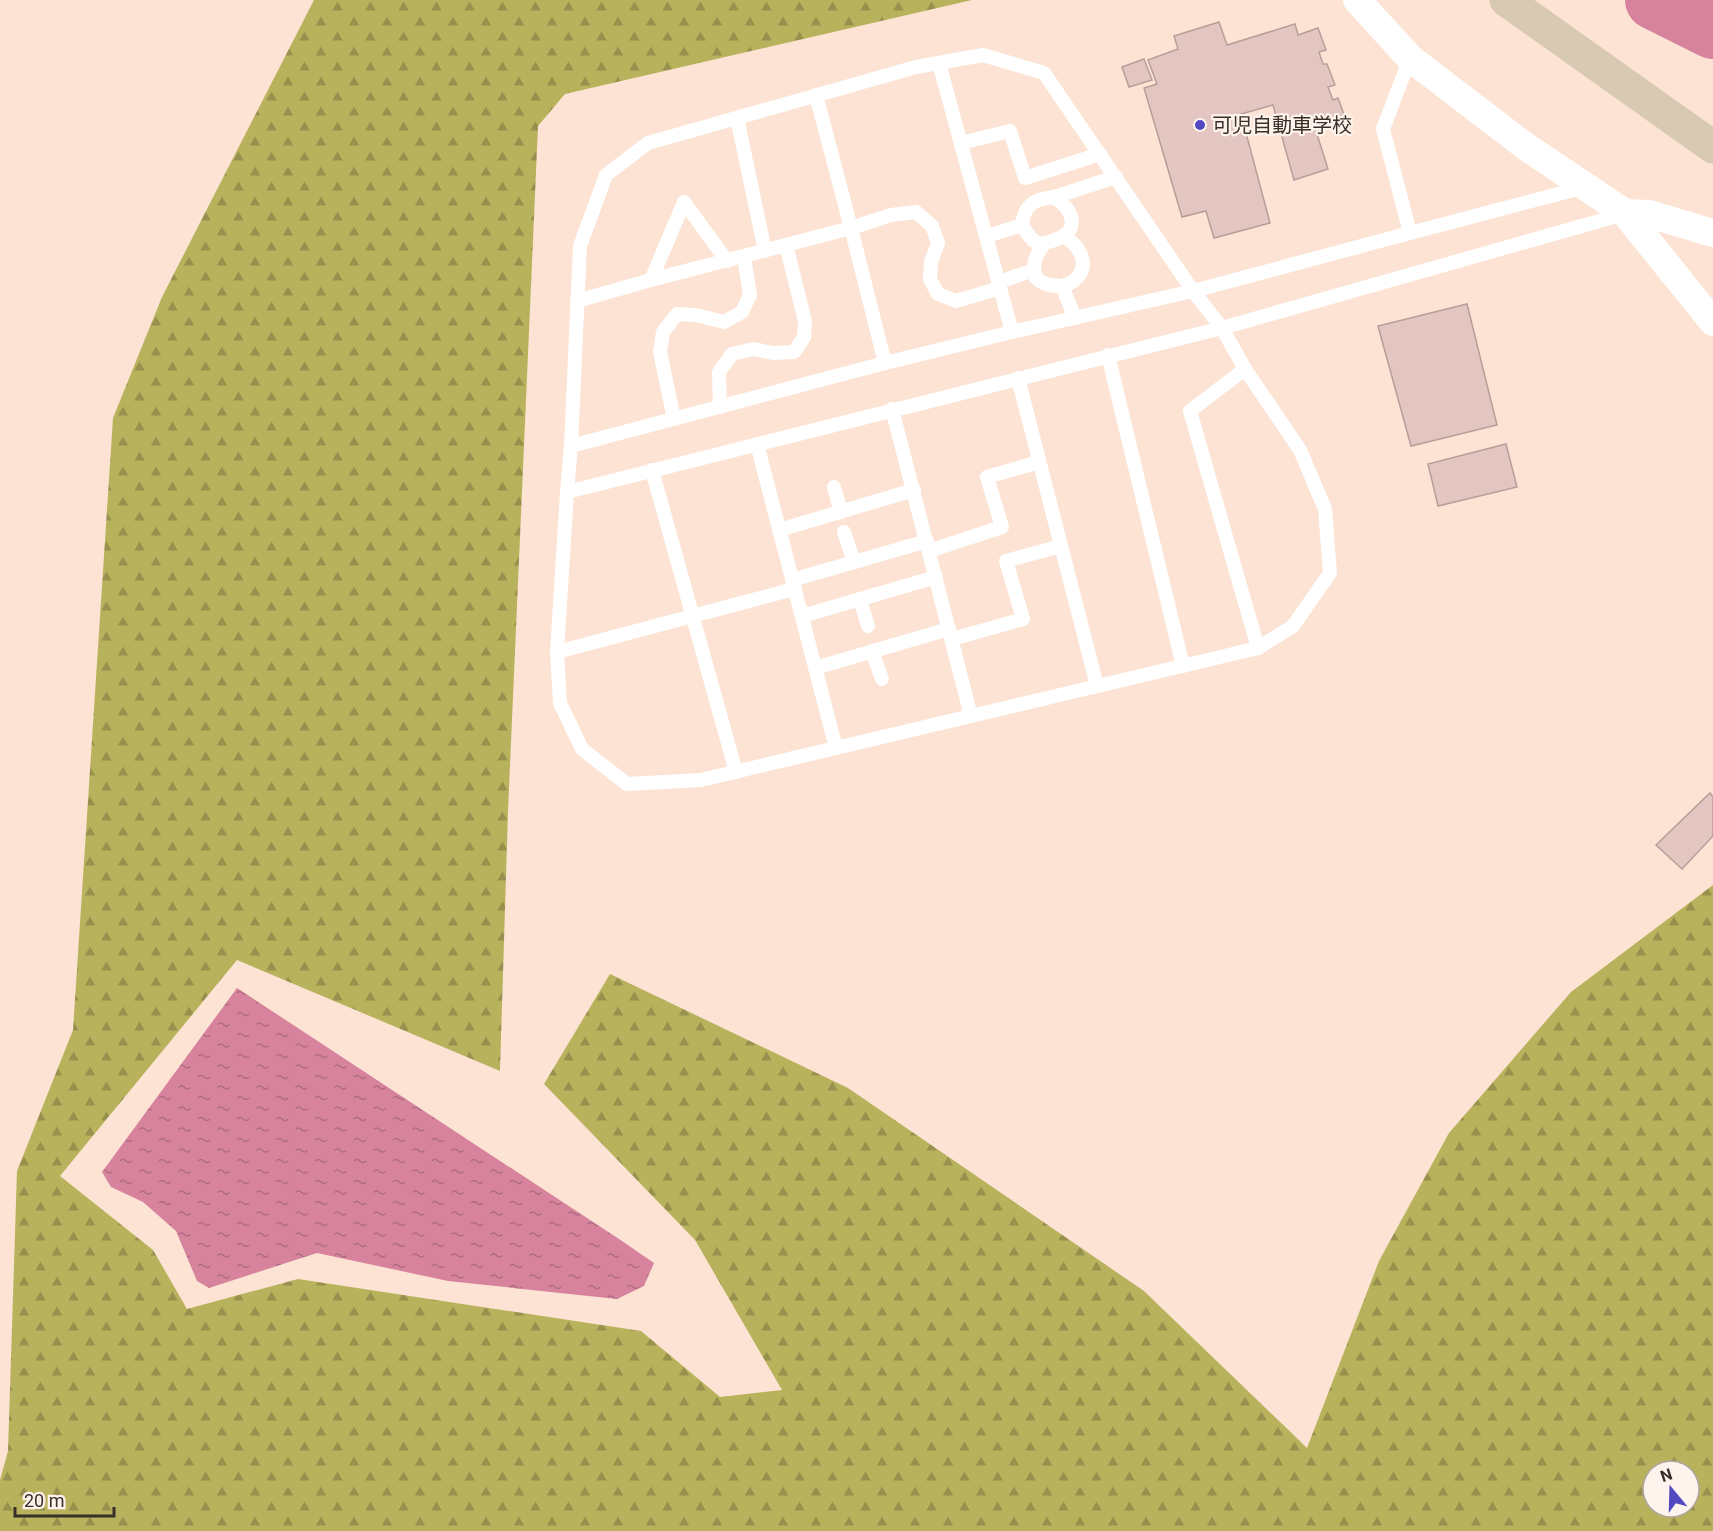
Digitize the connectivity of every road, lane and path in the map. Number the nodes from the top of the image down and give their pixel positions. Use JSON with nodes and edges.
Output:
{"nodes":[{"id":1,"x":1357,"y":0,"type":"edge"},
{"id":2,"x":1506,"y":0,"type":"edge"},
{"id":3,"x":1410,"y":58,"type":"junction"},
{"id":4,"x":939,"y":63,"type":"junction"},
{"id":5,"x":816,"y":95,"type":"junction"},
{"id":6,"x":737,"y":118,"type":"junction"},
{"id":7,"x":961,"y":143,"type":"junction"},
{"id":8,"x":1713,"y":147,"type":"edge"},
{"id":9,"x":1100,"y":154,"type":"junction"},
{"id":10,"x":1116,"y":177,"type":"junction"},
{"id":11,"x":1586,"y":187,"type":"junction"},
{"id":12,"x":1054,"y":197,"type":"junction"},
{"id":13,"x":1625,"y":213,"type":"junction"},
{"id":14,"x":1023,"y":225,"type":"junction"},
{"id":15,"x":851,"y":228,"type":"junction"},
{"id":16,"x":1410,"y":233,"type":"junction"},
{"id":17,"x":1713,"y":233,"type":"edge"},
{"id":18,"x":987,"y":236,"type":"junction"},
{"id":19,"x":1064,"y":237,"type":"junction"},
{"id":20,"x":1044,"y":244,"type":"junction"},
{"id":21,"x":786,"y":245,"type":"junction"},
{"id":22,"x":765,"y":251,"type":"junction"},
{"id":23,"x":744,"y":257,"type":"junction"},
{"id":24,"x":727,"y":261,"type":"junction"},
{"id":25,"x":1034,"y":270,"type":"junction"},
{"id":26,"x":651,"y":280,"type":"junction"},
{"id":27,"x":1000,"y":285,"type":"junction"},
{"id":28,"x":1062,"y":286,"type":"junction"},
{"id":29,"x":1192,"y":291,"type":"junction"},
{"id":30,"x":577,"y":301,"type":"junction"},
{"id":31,"x":1074,"y":318,"type":"junction"},
{"id":32,"x":1713,"y":322,"type":"edge"},
{"id":33,"x":1221,"y":327,"type":"junction"},
{"id":34,"x":1012,"y":332,"type":"junction"},
{"id":35,"x":1108,"y":355,"type":"junction"},
{"id":36,"x":885,"y":363,"type":"junction"},
{"id":37,"x":1245,"y":369,"type":"junction"},
{"id":38,"x":1018,"y":378,"type":"junction"},
{"id":39,"x":720,"y":407,"type":"junction"},
{"id":40,"x":892,"y":409,"type":"junction"},
{"id":41,"x":674,"y":420,"type":"junction"},
{"id":42,"x":757,"y":444,"type":"junction"},
{"id":43,"x":571,"y":446,"type":"junction"},
{"id":44,"x":1039,"y":462,"type":"junction"},
{"id":45,"x":652,"y":470,"type":"junction"},
{"id":46,"x":834,"y":487,"type":"dead end"},
{"id":47,"x":914,"y":490,"type":"junction"},
{"id":48,"x":567,"y":492,"type":"junction"},
{"id":49,"x":841,"y":512,"type":"junction"},
{"id":50,"x":779,"y":530,"type":"junction"},
{"id":51,"x":844,"y":532,"type":"dead end"},
{"id":52,"x":928,"y":546,"type":"junction"},
{"id":53,"x":1061,"y":546,"type":"junction"},
{"id":54,"x":854,"y":562,"type":"junction"},
{"id":55,"x":936,"y":577,"type":"junction"},
{"id":56,"x":793,"y":584,"type":"junction"},
{"id":57,"x":860,"y":599,"type":"junction"},
{"id":58,"x":693,"y":616,"type":"junction"},
{"id":59,"x":802,"y":616,"type":"junction"},
{"id":60,"x":868,"y":626,"type":"dead end"},
{"id":61,"x":950,"y":634,"type":"junction"},
{"id":62,"x":1258,"y":648,"type":"junction"},
{"id":63,"x":872,"y":651,"type":"junction"},
{"id":64,"x":557,"y":652,"type":"junction"},
{"id":65,"x":1183,"y":666,"type":"junction"},
{"id":66,"x":815,"y":668,"type":"junction"},
{"id":67,"x":882,"y":679,"type":"dead end"},
{"id":68,"x":1097,"y":686,"type":"junction"},
{"id":69,"x":971,"y":716,"type":"junction"},
{"id":70,"x":836,"y":748,"type":"junction"},
{"id":71,"x":736,"y":772,"type":"junction"}],
"edges":[{"from":1,"to":3,"type":"street"},
{"from":2,"to":8,"type":"street"},
{"from":3,"to":11,"type":"street"},
{"from":3,"to":16,"type":"lane"},
{"from":4,"to":5,"type":"lane"},
{"from":4,"to":7,"type":"lane"},
{"from":4,"to":9,"type":"lane"},
{"from":5,"to":6,"type":"lane"},
{"from":5,"to":15,"type":"lane"},
{"from":6,"to":22,"type":"lane"},
{"from":6,"to":30,"type":"lane"},
{"from":7,"to":9,"type":"lane"},
{"from":7,"to":18,"type":"lane"},
{"from":9,"to":10,"type":"lane"},
{"from":10,"to":12,"type":"lane"},
{"from":10,"to":29,"type":"lane"},
{"from":11,"to":13,"type":"street"},
{"from":11,"to":16,"type":"lane"},
{"from":12,"to":14,"type":"lane"},
{"from":12,"to":19,"type":"lane"},
{"from":13,"to":17,"type":"street"},
{"from":13,"to":32,"type":"street"},
{"from":13,"to":33,"type":"lane"},
{"from":14,"to":18,"type":"lane"},
{"from":14,"to":20,"type":"lane"},
{"from":15,"to":21,"type":"lane"},
{"from":15,"to":27,"type":"lane"},
{"from":15,"to":36,"type":"lane"},
{"from":16,"to":29,"type":"lane"},
{"from":18,"to":27,"type":"lane"},
{"from":19,"to":20,"type":"lane"},
{"from":19,"to":28,"type":"lane"},
{"from":20,"to":25,"type":"lane"},
{"from":21,"to":22,"type":"lane"},
{"from":21,"to":39,"type":"lane"},
{"from":22,"to":23,"type":"lane"},
{"from":23,"to":24,"type":"lane"},
{"from":23,"to":41,"type":"lane"},
{"from":24,"to":26,"type":"lane"},
{"from":24,"to":26,"type":"lane"},
{"from":25,"to":27,"type":"lane"},
{"from":25,"to":28,"type":"lane"},
{"from":26,"to":30,"type":"lane"},
{"from":27,"to":34,"type":"lane"},
{"from":28,"to":31,"type":"lane"},
{"from":29,"to":31,"type":"lane"},
{"from":29,"to":33,"type":"lane"},
{"from":30,"to":43,"type":"lane"},
{"from":31,"to":34,"type":"lane"},
{"from":33,"to":35,"type":"lane"},
{"from":33,"to":37,"type":"lane"},
{"from":34,"to":36,"type":"lane"},
{"from":35,"to":38,"type":"lane"},
{"from":35,"to":65,"type":"lane"},
{"from":36,"to":39,"type":"lane"},
{"from":37,"to":62,"type":"lane"},
{"from":37,"to":62,"type":"lane"},
{"from":38,"to":40,"type":"lane"},
{"from":38,"to":44,"type":"lane"},
{"from":39,"to":41,"type":"lane"},
{"from":40,"to":42,"type":"lane"},
{"from":40,"to":47,"type":"lane"},
{"from":41,"to":43,"type":"lane"},
{"from":42,"to":45,"type":"lane"},
{"from":42,"to":50,"type":"lane"},
{"from":43,"to":48,"type":"lane"},
{"from":44,"to":52,"type":"lane"},
{"from":44,"to":53,"type":"lane"},
{"from":45,"to":48,"type":"lane"},
{"from":45,"to":58,"type":"lane"},
{"from":46,"to":49,"type":"lane"},
{"from":47,"to":49,"type":"lane"},
{"from":47,"to":52,"type":"lane"},
{"from":48,"to":64,"type":"lane"},
{"from":49,"to":50,"type":"lane"},
{"from":50,"to":56,"type":"lane"},
{"from":51,"to":54,"type":"lane"},
{"from":52,"to":54,"type":"lane"},
{"from":52,"to":55,"type":"lane"},
{"from":53,"to":61,"type":"lane"},
{"from":53,"to":68,"type":"lane"},
{"from":54,"to":56,"type":"lane"},
{"from":55,"to":57,"type":"lane"},
{"from":55,"to":61,"type":"lane"},
{"from":56,"to":58,"type":"lane"},
{"from":56,"to":59,"type":"lane"},
{"from":57,"to":59,"type":"lane"},
{"from":57,"to":60,"type":"lane"},
{"from":58,"to":64,"type":"lane"},
{"from":58,"to":71,"type":"lane"},
{"from":59,"to":66,"type":"lane"},
{"from":61,"to":63,"type":"lane"},
{"from":61,"to":69,"type":"lane"},
{"from":62,"to":65,"type":"lane"},
{"from":63,"to":66,"type":"lane"},
{"from":63,"to":67,"type":"lane"},
{"from":64,"to":71,"type":"lane"},
{"from":65,"to":68,"type":"lane"},
{"from":66,"to":70,"type":"lane"},
{"from":68,"to":69,"type":"lane"},
{"from":69,"to":70,"type":"lane"},
{"from":70,"to":71,"type":"lane"}]}
